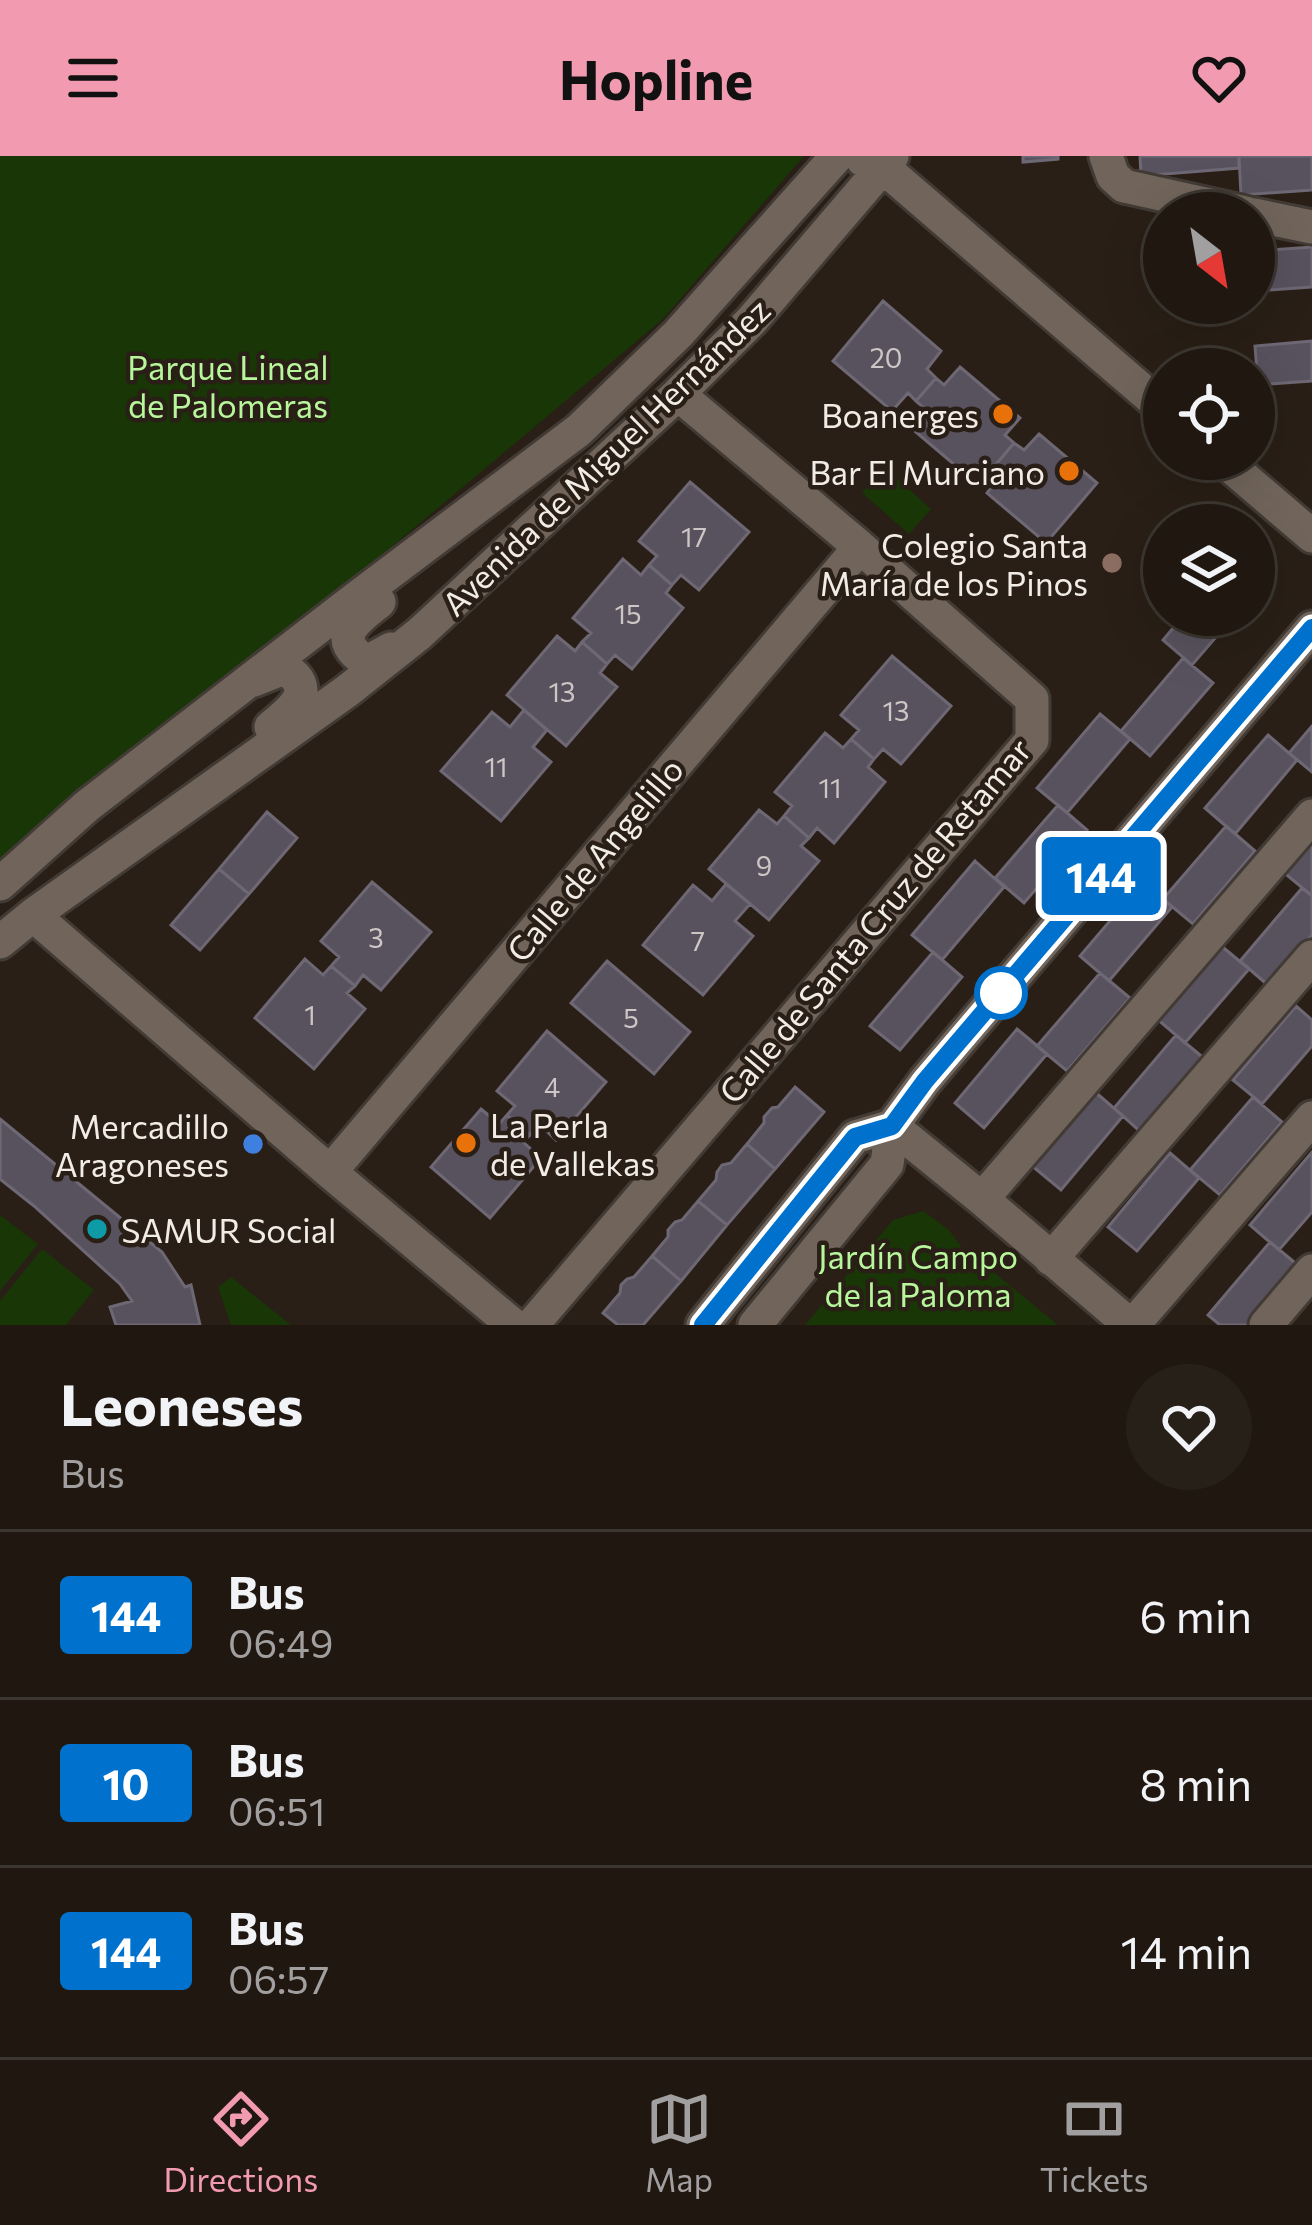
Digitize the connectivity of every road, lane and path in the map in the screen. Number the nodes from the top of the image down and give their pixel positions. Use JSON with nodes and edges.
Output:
{"nodes":[{"id":1,"x":1106,"y":156,"type":"edge"},
{"id":2,"x":832,"y":162,"type":"edge"},
{"id":3,"x":888,"y":162,"type":"edge"},
{"id":4,"x":1151,"y":192,"type":"edge"},
{"id":5,"x":1275,"y":219,"type":"edge"},
{"id":6,"x":1312,"y":227,"type":"edge"},
{"id":7,"x":1143,"y":390,"type":"edge"},
{"id":8,"x":678,"y":394,"type":"junction"},
{"id":9,"x":1247,"y":480,"type":"edge"},
{"id":10,"x":460,"y":520,"type":"junction"},
{"id":11,"x":1312,"y":536,"type":"edge"},
{"id":12,"x":860,"y":547,"type":"junction"},
{"id":13,"x":1312,"y":628,"type":"edge"},
{"id":14,"x":419,"y":634,"type":"junction"},
{"id":15,"x":244,"y":684,"type":"junction"},
{"id":16,"x":197,"y":798,"type":"junction"},
{"id":17,"x":1312,"y":816,"type":"edge"},
{"id":18,"x":0,"y":884,"type":"edge"},
{"id":19,"x":33,"y":915,"type":"junction"},
{"id":20,"x":0,"y":941,"type":"edge"},
{"id":21,"x":1312,"y":957,"type":"edge"},
{"id":22,"x":1312,"y":1118,"type":"edge"},
{"id":23,"x":892,"y":1126,"type":"junction"},
{"id":24,"x":330,"y":1172,"type":"junction"},
{"id":25,"x":982,"y":1198,"type":"junction"},
{"id":26,"x":1051,"y":1259,"type":"junction"},
{"id":27,"x":1312,"y":1271,"type":"edge"},
{"id":28,"x":513,"y":1325,"type":"edge"},
{"id":29,"x":532,"y":1325,"type":"edge"},
{"id":30,"x":703,"y":1325,"type":"edge"},
{"id":31,"x":755,"y":1325,"type":"edge"},
{"id":32,"x":1132,"y":1325,"type":"edge"},
{"id":33,"x":1267,"y":1325,"type":"edge"}],
"edges":[{"from":1,"to":4,"type":"street"},
{"from":2,"to":3,"type":"street","name":"Avenida de Miguel Hernández"},
{"from":2,"to":10,"type":"street","name":"Avenida de Miguel Hernández"},
{"from":3,"to":7,"type":"street"},
{"from":3,"to":8,"type":"street","name":"Avenida de Miguel Hernández"},
{"from":5,"to":6,"type":"street"},
{"from":8,"to":12,"type":"street","name":"Calle de Santa Cruz de Retamar"},
{"from":8,"to":14,"type":"street","name":"Avenida de Miguel Hernández"},
{"from":9,"to":11,"type":"street"},
{"from":10,"to":14,"type":"street","name":"Avenida de Miguel Hernández"},
{"from":10,"to":15,"type":"street","name":"Avenida de Miguel Hernández"},
{"from":12,"to":24,"type":"street","name":"Calle de Angelillo"},
{"from":12,"to":29,"type":"street","name":"Calle de Santa Cruz de Retamar"},
{"from":13,"to":23,"type":"street"},
{"from":14,"to":16,"type":"street","name":"Avenida de Miguel Hernández"},
{"from":15,"to":16,"type":"street","name":"Avenida de Miguel Hernández"},
{"from":15,"to":18,"type":"street","name":"Avenida de Miguel Hernández"},
{"from":16,"to":19,"type":"street","name":"Avenida de Miguel Hernández"},
{"from":17,"to":25,"type":"street"},
{"from":19,"to":20,"type":"street","name":"Avenida de Miguel Hernández"},
{"from":19,"to":24,"type":"street"},
{"from":21,"to":26,"type":"street"},
{"from":22,"to":32,"type":"street"},
{"from":23,"to":25,"type":"street"},
{"from":23,"to":30,"type":"street"},
{"from":23,"to":31,"type":"street"},
{"from":24,"to":28,"type":"street"},
{"from":25,"to":26,"type":"street"},
{"from":26,"to":32,"type":"street"},
{"from":27,"to":33,"type":"street"}]}
